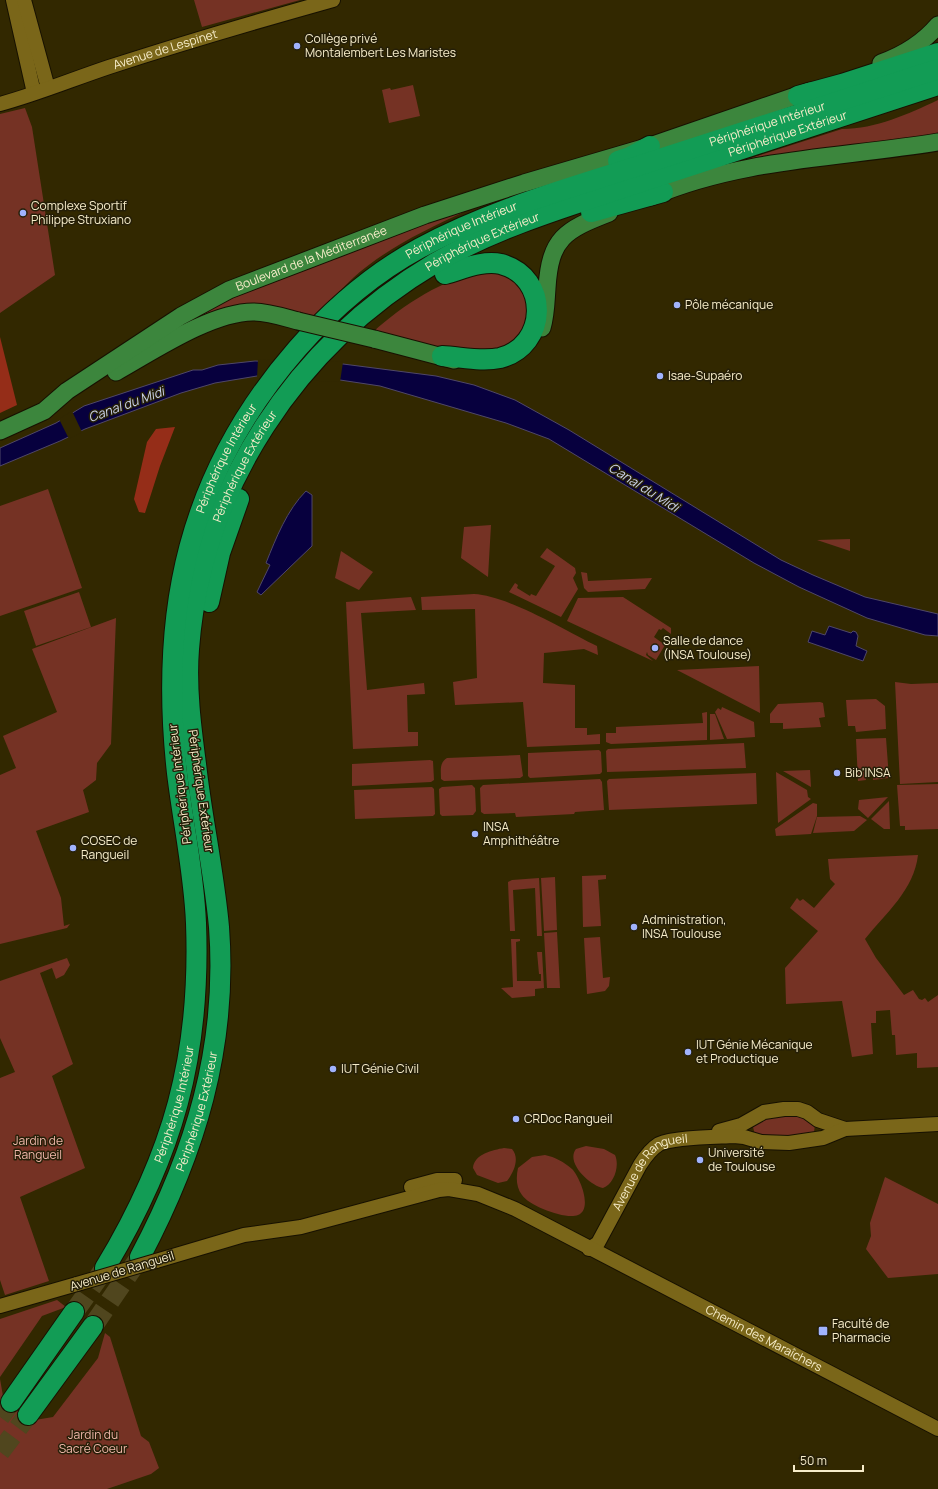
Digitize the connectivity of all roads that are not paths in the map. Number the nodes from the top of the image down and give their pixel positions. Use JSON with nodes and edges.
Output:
{"nodes":[{"id":1,"x":13,"y":0,"type":"edge"},
{"id":2,"x":24,"y":0,"type":"edge"},
{"id":3,"x":333,"y":0,"type":"edge"},
{"id":4,"x":938,"y":25,"type":"edge"},
{"id":5,"x":938,"y":53,"type":"edge"},
{"id":6,"x":938,"y":69,"type":"edge"},
{"id":7,"x":938,"y":85,"type":"edge"},
{"id":8,"x":48,"y":88,"type":"junction"},
{"id":9,"x":34,"y":93,"type":"junction"},
{"id":10,"x":798,"y":96,"type":"junction"},
{"id":11,"x":0,"y":104,"type":"edge"},
{"id":12,"x":938,"y":142,"type":"edge"},
{"id":13,"x":650,"y":146,"type":"junction"},
{"id":14,"x":886,"y":150,"type":"junction"},
{"id":15,"x":938,"y":151,"type":"edge"},
{"id":16,"x":663,"y":192,"type":"junction"},
{"id":17,"x":506,"y":210,"type":"junction"},
{"id":18,"x":445,"y":274,"type":"junction"},
{"id":19,"x":442,"y":356,"type":"junction"},
{"id":20,"x":44,"y":411,"type":"junction"},
{"id":21,"x":0,"y":430,"type":"edge"},
{"id":22,"x":196,"y":767,"type":"junction"},
{"id":23,"x":752,"y":1118,"type":"junction"},
{"id":24,"x":818,"y":1120,"type":"junction"},
{"id":25,"x":938,"y":1124,"type":"edge"},
{"id":26,"x":845,"y":1129,"type":"junction"},
{"id":27,"x":750,"y":1138,"type":"junction"},
{"id":28,"x":815,"y":1138,"type":"junction"},
{"id":29,"x":438,"y":1185,"type":"joint"},
{"id":30,"x":592,"y":1244,"type":"junction"},
{"id":31,"x":148,"y":1259,"type":"junction"},
{"id":32,"x":105,"y":1268,"type":"tunnel mouth"},
{"id":33,"x":0,"y":1306,"type":"edge"},
{"id":34,"x":74,"y":1312,"type":"tunnel mouth"},
{"id":35,"x":93,"y":1326,"type":"tunnel mouth"},
{"id":36,"x":11,"y":1402,"type":"tunnel mouth"},
{"id":37,"x":28,"y":1415,"type":"tunnel mouth"},
{"id":38,"x":938,"y":1420,"type":"edge"},
{"id":39,"x":938,"y":1429,"type":"edge"}],
"edges":[{"from":1,"to":9,"type":"street"},
{"from":2,"to":8,"type":"street"},
{"from":3,"to":8,"type":"street","name":"Avenue de Lespinet"},
{"from":4,"to":10,"type":"main road","name":"Boulevard de la Méditerranée"},
{"from":5,"to":10,"type":"highway"},
{"from":6,"to":17,"type":"highway","name":"Périphérique Intérieur"},
{"from":7,"to":22,"type":"highway","name":"Périphérique Extérieur"},
{"from":8,"to":9,"type":"street","name":"Avenue de Lespinet"},
{"from":9,"to":11,"type":"street","name":"Avenue de Lespinet"},
{"from":10,"to":13,"type":"main road","name":"Boulevard de la Méditerranée"},
{"from":12,"to":14,"type":"main road"},
{"from":13,"to":17,"type":"highway"},
{"from":13,"to":20,"type":"main road","name":"Boulevard de la Méditerranée"},
{"from":14,"to":15,"type":"main road"},
{"from":14,"to":16,"type":"main road"},
{"from":16,"to":18,"type":"highway"},
{"from":16,"to":19,"type":"main road"},
{"from":17,"to":32,"type":"highway","name":"Périphérique Intérieur"},
{"from":18,"to":19,"type":"highway"},
{"from":18,"to":22,"type":"highway"},
{"from":19,"to":20,"type":"main road","bridge":true},
{"from":20,"to":21,"type":"main road","name":"Boulevard de la Méditerranée"},
{"from":22,"to":31,"type":"highway","name":"Périphérique Extérieur"},
{"from":23,"to":24,"type":"street","name":"Avenue de Rangueil"},
{"from":23,"to":27,"type":"street"},
{"from":23,"to":30,"type":"street","name":"Avenue de Rangueil"},
{"from":24,"to":26,"type":"street","name":"Avenue de Rangueil"},
{"from":24,"to":28,"type":"street"},
{"from":25,"to":26,"type":"street","name":"Avenue de Rangueil"},
{"from":26,"to":28,"type":"street","name":"Avenue de Rangueil"},
{"from":27,"to":28,"type":"street","name":"Avenue de Rangueil"},
{"from":27,"to":30,"type":"street","name":"Avenue de Rangueil"},
{"from":29,"to":30,"type":"street","name":"Chemin des Maraîchers"},
{"from":29,"to":31,"type":"street","name":"Avenue de Rangueil"},
{"from":30,"to":38,"type":"street","name":"Chemin des Maraîchers"},
{"from":30,"to":39,"type":"street","name":"Chemin des Maraîchers"},
{"from":31,"to":33,"type":"street","name":"Avenue de Rangueil","bridge":true},
{"from":34,"to":36,"type":"highway"},
{"from":35,"to":37,"type":"highway"}]}
